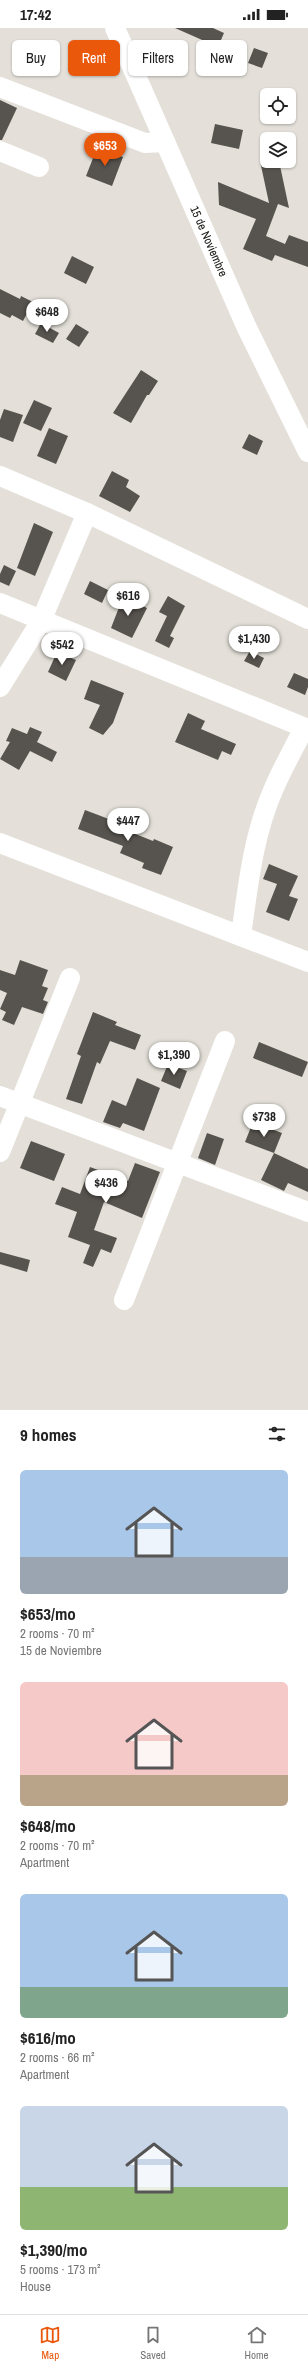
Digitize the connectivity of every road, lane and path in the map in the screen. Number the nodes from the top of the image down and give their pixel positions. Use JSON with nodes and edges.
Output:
{"nodes":[{"id":1,"x":115,"y":28,"type":"edge"},
{"id":2,"x":0,"y":87,"type":"edge"},
{"id":3,"x":165,"y":142,"type":"junction"},
{"id":4,"x":0,"y":151,"type":"edge"},
{"id":5,"x":39,"y":167,"type":"dead end"},
{"id":6,"x":308,"y":452,"type":"edge"},
{"id":7,"x":0,"y":476,"type":"edge"},
{"id":8,"x":87,"y":513,"type":"junction"},
{"id":9,"x":0,"y":603,"type":"edge"},
{"id":10,"x":308,"y":619,"type":"edge"},
{"id":11,"x":41,"y":621,"type":"junction"},
{"id":12,"x":0,"y":687,"type":"edge"},
{"id":13,"x":306,"y":729,"type":"edge"},
{"id":14,"x":0,"y":843,"type":"edge"},
{"id":15,"x":241,"y":936,"type":"junction"},
{"id":16,"x":308,"y":962,"type":"edge"},
{"id":17,"x":70,"y":978,"type":"dead end"},
{"id":18,"x":225,"y":1041,"type":"dead end"},
{"id":19,"x":0,"y":1096,"type":"edge"},
{"id":20,"x":19,"y":1103,"type":"junction"},
{"id":21,"x":0,"y":1152,"type":"edge"},
{"id":22,"x":177,"y":1163,"type":"junction"},
{"id":23,"x":308,"y":1212,"type":"edge"},
{"id":24,"x":124,"y":1300,"type":"dead end"}],
"edges":[{"from":1,"to":3,"type":"street","name":"15 de Noviembre"},
{"from":2,"to":3,"type":"street"},
{"from":3,"to":6,"type":"street","name":"15 de Noviembre"},
{"from":4,"to":5,"type":"street"},
{"from":7,"to":8,"type":"street"},
{"from":8,"to":10,"type":"street"},
{"from":8,"to":11,"type":"street"},
{"from":9,"to":11,"type":"street"},
{"from":11,"to":12,"type":"street"},
{"from":11,"to":13,"type":"street"},
{"from":13,"to":15,"type":"street"},
{"from":14,"to":15,"type":"street"},
{"from":15,"to":16,"type":"street"},
{"from":17,"to":20,"type":"street"},
{"from":18,"to":22,"type":"street"},
{"from":19,"to":20,"type":"street"},
{"from":20,"to":21,"type":"street"},
{"from":20,"to":22,"type":"street"},
{"from":22,"to":23,"type":"street"},
{"from":22,"to":24,"type":"street"}]}
